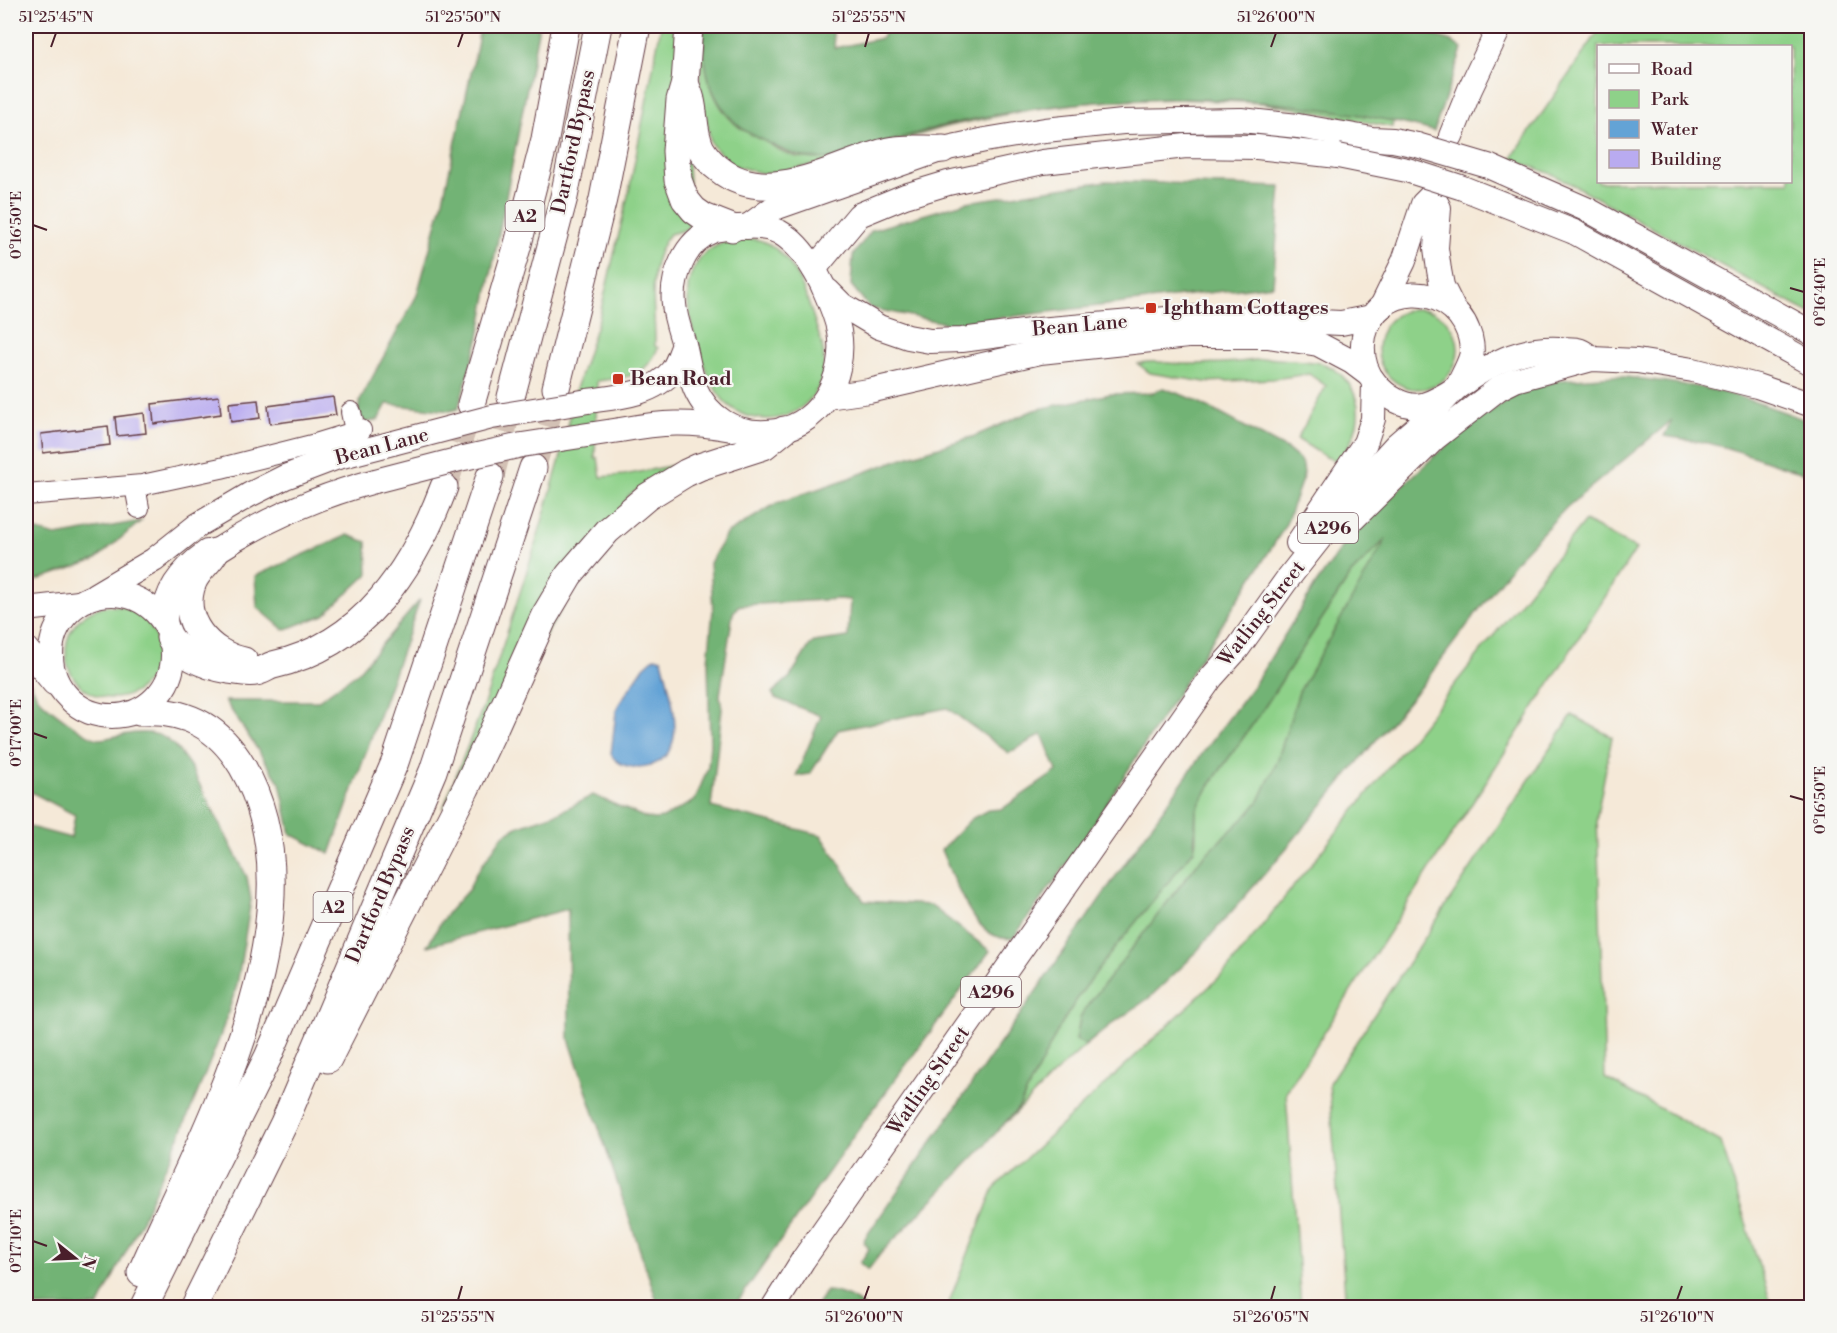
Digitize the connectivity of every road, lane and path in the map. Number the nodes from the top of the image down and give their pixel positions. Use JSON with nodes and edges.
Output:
{"nodes":[{"id":1,"x":566,"y":26,"type":"edge"},
{"id":2,"x":598,"y":26,"type":"edge"},
{"id":3,"x":637,"y":26,"type":"edge"},
{"id":4,"x":689,"y":26,"type":"edge"},
{"id":5,"x":1500,"y":26,"type":"edge"},
{"id":6,"x":685,"y":83,"type":"junction"},
{"id":7,"x":1451,"y":136,"type":"dead end"},
{"id":8,"x":1338,"y":144,"type":"junction"},
{"id":9,"x":943,"y":150,"type":"junction"},
{"id":10,"x":740,"y":227,"type":"junction"},
{"id":11,"x":814,"y":269,"type":"junction"},
{"id":12,"x":1452,"y":306,"type":"junction"},
{"id":13,"x":1377,"y":312,"type":"junction"},
{"id":14,"x":1812,"y":333,"type":"edge"},
{"id":15,"x":684,"y":345,"type":"junction"},
{"id":16,"x":1592,"y":359,"type":"junction"},
{"id":17,"x":1812,"y":364,"type":"edge"},
{"id":18,"x":1371,"y":378,"type":"junction"},
{"id":19,"x":1457,"y":387,"type":"junction"},
{"id":20,"x":556,"y":388,"type":"tunnel mouth"},
{"id":21,"x":511,"y":397,"type":"tunnel mouth"},
{"id":22,"x":827,"y":397,"type":"junction"},
{"id":23,"x":471,"y":404,"type":"tunnel mouth"},
{"id":24,"x":1812,"y":405,"type":"edge"},
{"id":25,"x":356,"y":424,"type":"dead end"},
{"id":26,"x":737,"y":430,"type":"junction"},
{"id":27,"x":784,"y":430,"type":"junction"},
{"id":28,"x":533,"y":468,"type":"tunnel mouth"},
{"id":29,"x":490,"y":476,"type":"tunnel mouth"},
{"id":30,"x":135,"y":486,"type":"junction"},
{"id":31,"x":444,"y":487,"type":"tunnel mouth"},
{"id":32,"x":26,"y":495,"type":"edge"},
{"id":33,"x":139,"y":508,"type":"dead end"},
{"id":34,"x":215,"y":552,"type":"junction"},
{"id":35,"x":84,"y":600,"type":"junction"},
{"id":36,"x":26,"y":609,"type":"edge"},
{"id":37,"x":168,"y":632,"type":"junction"},
{"id":38,"x":26,"y":649,"type":"edge"},
{"id":39,"x":270,"y":666,"type":"junction"},
{"id":40,"x":1211,"y":678,"type":"junction"},
{"id":41,"x":63,"y":694,"type":"junction"},
{"id":42,"x":140,"y":712,"type":"junction"},
{"id":43,"x":284,"y":1123,"type":"junction"},
{"id":44,"x":126,"y":1308,"type":"edge"},
{"id":45,"x":143,"y":1308,"type":"edge"},
{"id":46,"x":193,"y":1308,"type":"edge"},
{"id":47,"x":773,"y":1308,"type":"edge"}],
"edges":[{"from":1,"to":23,"type":"highway","number":"A2"},
{"from":2,"to":21,"type":"highway","name":"Dartford Bypass","number":"A2"},
{"from":3,"to":20,"type":"highway","name":"Dartford Bypass"},
{"from":4,"to":6,"type":"highway"},
{"from":5,"to":7,"type":"main road"},
{"from":6,"to":9,"type":"highway"},
{"from":6,"to":10,"type":"highway"},
{"from":8,"to":9,"type":"main road"},
{"from":8,"to":11,"type":"main road"},
{"from":8,"to":14,"type":"main road","bridge":true},
{"from":8,"to":17,"type":"main road","bridge":true},
{"from":9,"to":10,"type":"main road"},
{"from":10,"to":11,"type":"main road"},
{"from":10,"to":15,"type":"main road"},
{"from":11,"to":13,"type":"main road","name":"Bean Lane"},
{"from":11,"to":22,"type":"main road"},
{"from":12,"to":13,"type":"main road"},
{"from":12,"to":13,"type":"main road"},
{"from":12,"to":19,"type":"main road"},
{"from":13,"to":18,"type":"main road"},
{"from":15,"to":26,"type":"main road"},
{"from":15,"to":35,"type":"main road","name":"Bean Lane","bridge":true},
{"from":16,"to":19,"type":"main road"},
{"from":16,"to":24,"type":"main road"},
{"from":16,"to":40,"type":"main road"},
{"from":18,"to":19,"type":"main road"},
{"from":18,"to":22,"type":"main road","name":"Bean Lane"},
{"from":18,"to":40,"type":"main road","name":"Watling Street","number":"A296"},
{"from":19,"to":40,"type":"main road","name":"Watling Street","number":"A296"},
{"from":22,"to":27,"type":"main road"},
{"from":25,"to":30,"type":"street","name":"Bean Lane"},
{"from":26,"to":27,"type":"main road"},
{"from":26,"to":34,"type":"main road","name":"Bean Lane","bridge":true},
{"from":27,"to":43,"type":"highway"},
{"from":28,"to":43,"type":"highway","name":"Dartford Bypass","number":"A2"},
{"from":29,"to":45,"type":"highway","name":"Dartford Bypass","number":"A2"},
{"from":30,"to":32,"type":"street","name":"Bean Lane"},
{"from":30,"to":33,"type":"street"},
{"from":31,"to":39,"type":"highway"},
{"from":34,"to":37,"type":"main road","name":"Bean Lane"},
{"from":34,"to":39,"type":"highway"},
{"from":35,"to":36,"type":"main road","name":"Bean Lane"},
{"from":35,"to":37,"type":"main road"},
{"from":35,"to":41,"type":"main road"},
{"from":37,"to":39,"type":"highway"},
{"from":37,"to":42,"type":"main road"},
{"from":38,"to":41,"type":"main road"},
{"from":40,"to":47,"type":"main road","name":"Watling Street","number":"A296"},
{"from":41,"to":42,"type":"main road"},
{"from":42,"to":44,"type":"highway"},
{"from":43,"to":46,"type":"highway","name":"Dartford Bypass","number":"A2"}]}
